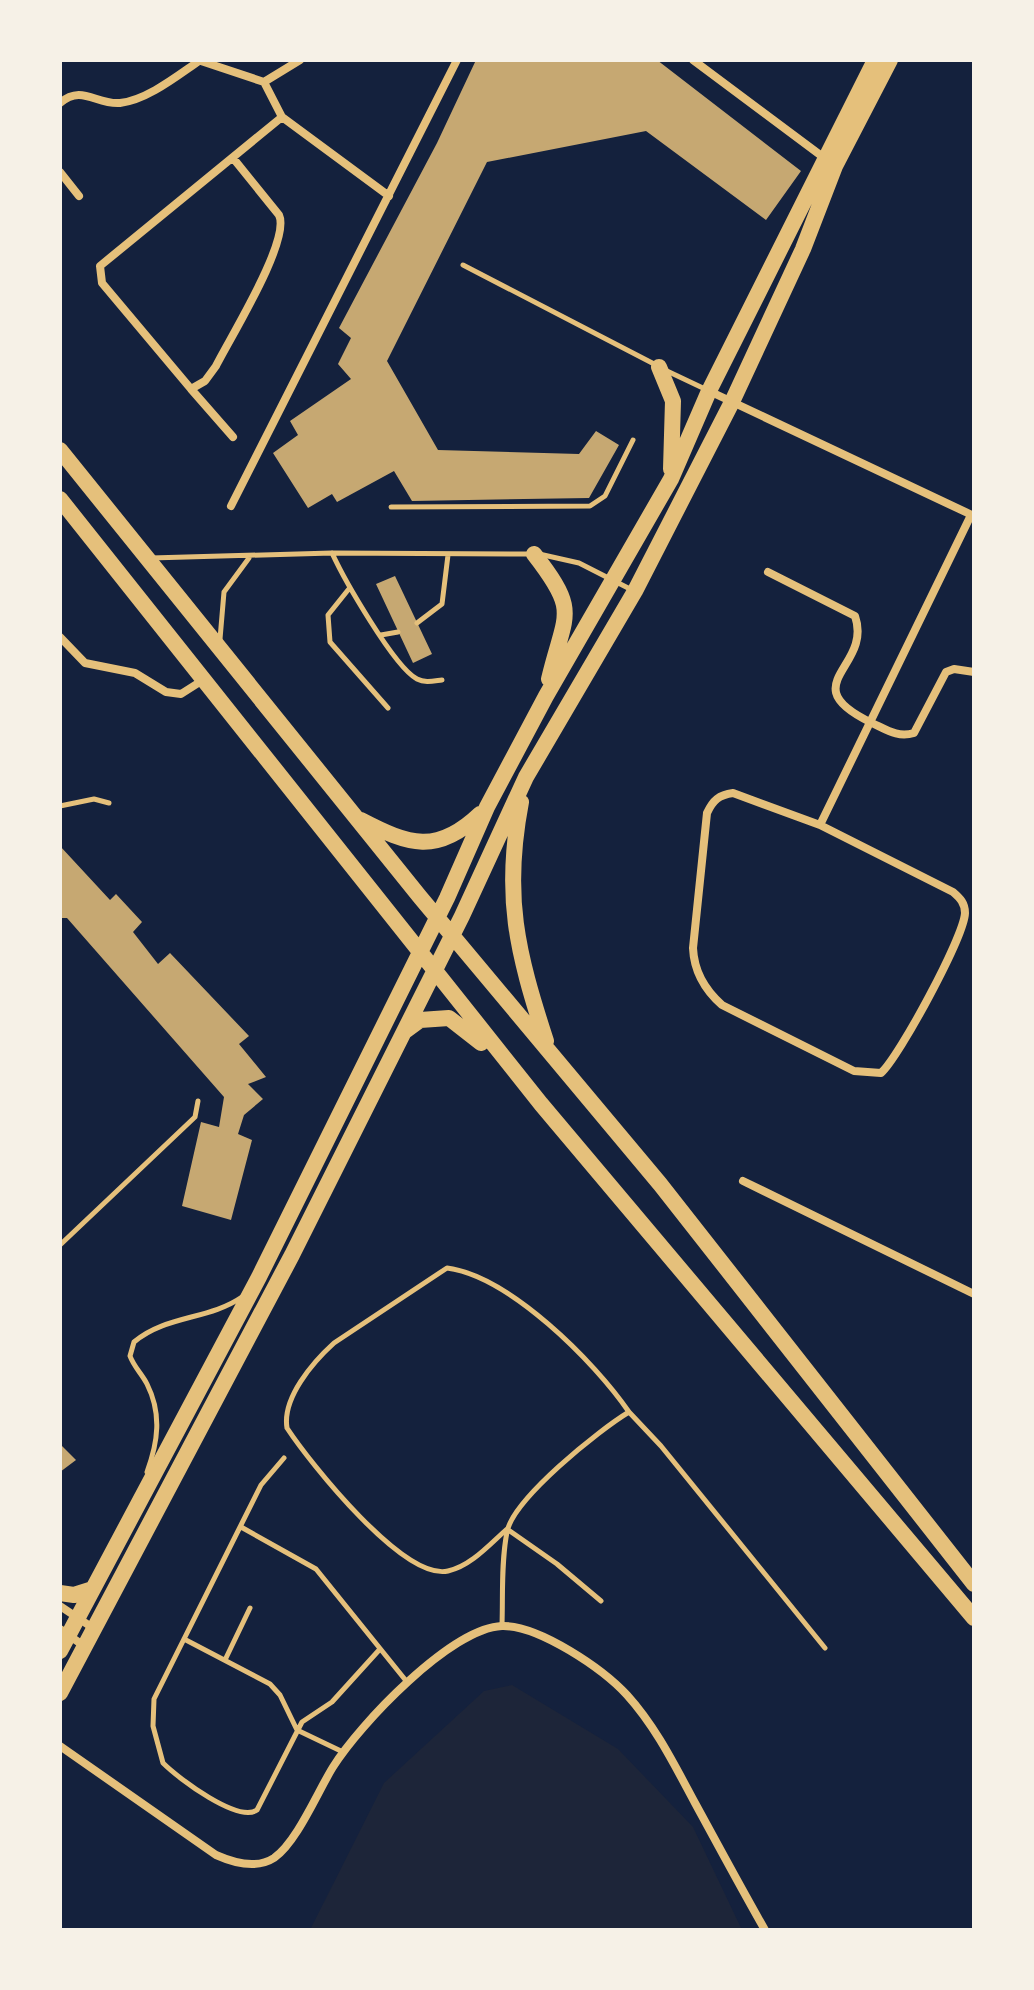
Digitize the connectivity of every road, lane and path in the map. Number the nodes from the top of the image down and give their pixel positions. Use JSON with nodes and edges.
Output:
{"nodes":[{"id":1,"x":300,"y":60,"type":"edge"},
{"id":2,"x":457,"y":60,"type":"edge"},
{"id":3,"x":693,"y":60,"type":"edge"},
{"id":4,"x":875,"y":60,"type":"edge"},
{"id":5,"x":890,"y":60,"type":"edge"},
{"id":6,"x":199,"y":61,"type":"edge"},
{"id":7,"x":264,"y":82,"type":"junction"},
{"id":8,"x":60,"y":103,"type":"edge"},
{"id":9,"x":282,"y":117,"type":"junction"},
{"id":10,"x":233,"y":158,"type":"junction"},
{"id":11,"x":829,"y":162,"type":"junction"},
{"id":12,"x":60,"y":172,"type":"edge"},
{"id":13,"x":79,"y":196,"type":"dead end"},
{"id":14,"x":389,"y":196,"type":"junction"},
{"id":15,"x":463,"y":265,"type":"dead end"},
{"id":16,"x":659,"y":367,"type":"junction"},
{"id":17,"x":191,"y":389,"type":"junction"},
{"id":18,"x":709,"y":391,"type":"junction"},
{"id":19,"x":732,"y":402,"type":"junction"},
{"id":20,"x":233,"y":437,"type":"dead end"},
{"id":21,"x":633,"y":440,"type":"dead end"},
{"id":22,"x":60,"y":450,"type":"edge"},
{"id":23,"x":671,"y":479,"type":"junction"},
{"id":24,"x":60,"y":499,"type":"edge"},
{"id":25,"x":231,"y":506,"type":"dead end"},
{"id":26,"x":391,"y":507,"type":"dead end"},
{"id":27,"x":972,"y":515,"type":"edge"},
{"id":28,"x":332,"y":553,"type":"junction"},
{"id":29,"x":534,"y":554,"type":"junction"},
{"id":30,"x":448,"y":555,"type":"junction"},
{"id":31,"x":249,"y":557,"type":"junction"},
{"id":32,"x":146,"y":558,"type":"junction"},
{"id":33,"x":768,"y":572,"type":"dead end"},
{"id":34,"x":615,"y":581,"type":"junction"},
{"id":35,"x":348,"y":590,"type":"junction"},
{"id":36,"x":635,"y":591,"type":"junction"},
{"id":37,"x":417,"y":623,"type":"dead end"},
{"id":38,"x":398,"y":632,"type":"dead end"},
{"id":39,"x":381,"y":635,"type":"junction"},
{"id":40,"x":60,"y":637,"type":"edge"},
{"id":41,"x":219,"y":650,"type":"junction"},
{"id":42,"x":974,"y":672,"type":"edge"},
{"id":43,"x":203,"y":680,"type":"junction"},
{"id":44,"x":442,"y":680,"type":"dead end"},
{"id":45,"x":546,"y":696,"type":"junction"},
{"id":46,"x":388,"y":708,"type":"dead end"},
{"id":47,"x":869,"y":722,"type":"junction"},
{"id":48,"x":526,"y":777,"type":"junction"},
{"id":49,"x":109,"y":803,"type":"dead end"},
{"id":50,"x":60,"y":806,"type":"edge"},
{"id":51,"x":487,"y":807,"type":"junction"},
{"id":52,"x":356,"y":818,"type":"junction"},
{"id":53,"x":820,"y":825,"type":"junction"},
{"id":54,"x":437,"y":917,"type":"junction"},
{"id":55,"x":451,"y":935,"type":"junction"},
{"id":56,"x":418,"y":953,"type":"junction"},
{"id":57,"x":434,"y":970,"type":"junction"},
{"id":58,"x":400,"y":1037,"type":"junction"},
{"id":59,"x":548,"y":1050,"type":"junction"},
{"id":60,"x":198,"y":1101,"type":"dead end"},
{"id":61,"x":541,"y":1104,"type":"junction"},
{"id":62,"x":743,"y":1181,"type":"dead end"},
{"id":63,"x":60,"y":1245,"type":"edge"},
{"id":64,"x":252,"y":1289,"type":"junction"},
{"id":65,"x":974,"y":1294,"type":"edge"},
{"id":66,"x":629,"y":1412,"type":"junction"},
{"id":67,"x":284,"y":1458,"type":"dead end"},
{"id":68,"x":142,"y":1496,"type":"junction"},
{"id":69,"x":241,"y":1527,"type":"junction"},
{"id":70,"x":507,"y":1529,"type":"junction"},
{"id":71,"x":974,"y":1584,"type":"edge"},
{"id":72,"x":93,"y":1589,"type":"junction"},
{"id":73,"x":60,"y":1593,"type":"edge"},
{"id":74,"x":601,"y":1601,"type":"dead end"},
{"id":75,"x":60,"y":1606,"type":"edge"},
{"id":76,"x":250,"y":1608,"type":"dead end"},
{"id":77,"x":974,"y":1618,"type":"edge"},
{"id":78,"x":77,"y":1620,"type":"junction"},
{"id":79,"x":502,"y":1626,"type":"junction"},
{"id":80,"x":93,"y":1628,"type":"junction"},
{"id":81,"x":64,"y":1632,"type":"edge"},
{"id":82,"x":184,"y":1639,"type":"junction"},
{"id":83,"x":84,"y":1646,"type":"junction"},
{"id":84,"x":825,"y":1648,"type":"dead end"},
{"id":85,"x":380,"y":1649,"type":"junction"},
{"id":86,"x":60,"y":1651,"type":"edge"},
{"id":87,"x":225,"y":1660,"type":"junction"},
{"id":88,"x":408,"y":1683,"type":"junction"},
{"id":89,"x":60,"y":1693,"type":"edge"},
{"id":90,"x":297,"y":1730,"type":"junction"},
{"id":91,"x":60,"y":1746,"type":"edge"},
{"id":92,"x":343,"y":1752,"type":"junction"},
{"id":93,"x":765,"y":1930,"type":"edge"}],
"edges":[{"from":1,"to":7,"type":"street"},
{"from":2,"to":14,"type":"street"},
{"from":3,"to":11,"type":"street"},
{"from":4,"to":11,"type":"main road"},
{"from":5,"to":11,"type":"main road"},
{"from":6,"to":7,"type":"street"},
{"from":6,"to":8,"type":"street"},
{"from":7,"to":9,"type":"street"},
{"from":9,"to":10,"type":"street"},
{"from":9,"to":14,"type":"street"},
{"from":10,"to":17,"type":"street"},
{"from":10,"to":17,"type":"street"},
{"from":11,"to":18,"type":"main road"},
{"from":11,"to":19,"type":"main road"},
{"from":12,"to":13,"type":"street"},
{"from":14,"to":25,"type":"street"},
{"from":15,"to":16,"type":"lane"},
{"from":16,"to":18,"type":"lane"},
{"from":16,"to":23,"type":"main road"},
{"from":17,"to":20,"type":"street"},
{"from":18,"to":19,"type":"street"},
{"from":18,"to":23,"type":"main road"},
{"from":19,"to":27,"type":"street"},
{"from":19,"to":36,"type":"main road"},
{"from":21,"to":26,"type":"lane"},
{"from":22,"to":32,"type":"main road"},
{"from":23,"to":34,"type":"main road"},
{"from":24,"to":43,"type":"main road"},
{"from":27,"to":47,"type":"street"},
{"from":28,"to":30,"type":"lane"},
{"from":28,"to":31,"type":"lane"},
{"from":28,"to":35,"type":"lane"},
{"from":29,"to":30,"type":"lane"},
{"from":29,"to":34,"type":"lane"},
{"from":29,"to":45,"type":"main road"},
{"from":30,"to":37,"type":"lane"},
{"from":31,"to":32,"type":"lane"},
{"from":31,"to":41,"type":"lane"},
{"from":32,"to":41,"type":"main road"},
{"from":33,"to":47,"type":"street"},
{"from":34,"to":36,"type":"lane"},
{"from":34,"to":45,"type":"main road"},
{"from":35,"to":39,"type":"lane"},
{"from":35,"to":46,"type":"lane"},
{"from":36,"to":48,"type":"main road"},
{"from":38,"to":39,"type":"lane"},
{"from":39,"to":44,"type":"lane"},
{"from":40,"to":43,"type":"street"},
{"from":41,"to":52,"type":"main road"},
{"from":42,"to":47,"type":"street"},
{"from":43,"to":56,"type":"main road"},
{"from":45,"to":51,"type":"main road"},
{"from":47,"to":53,"type":"street"},
{"from":48,"to":55,"type":"main road"},
{"from":48,"to":59,"type":"main road"},
{"from":49,"to":50,"type":"lane"},
{"from":51,"to":52,"type":"main road"},
{"from":51,"to":54,"type":"main road"},
{"from":52,"to":54,"type":"main road"},
{"from":53,"to":53,"type":"street"},
{"from":54,"to":55,"type":"main road"},
{"from":54,"to":56,"type":"main road"},
{"from":55,"to":57,"type":"main road"},
{"from":55,"to":59,"type":"main road"},
{"from":56,"to":57,"type":"main road"},
{"from":56,"to":64,"type":"main road"},
{"from":57,"to":58,"type":"main road"},
{"from":57,"to":61,"type":"main road"},
{"from":58,"to":61,"type":"main road"},
{"from":58,"to":80,"type":"main road"},
{"from":59,"to":71,"type":"main road"},
{"from":60,"to":63,"type":"lane"},
{"from":61,"to":77,"type":"main road"},
{"from":62,"to":65,"type":"street"},
{"from":64,"to":68,"type":"main road"},
{"from":64,"to":68,"type":"lane"},
{"from":66,"to":70,"type":"lane"},
{"from":66,"to":70,"type":"lane"},
{"from":66,"to":84,"type":"lane"},
{"from":67,"to":69,"type":"lane"},
{"from":68,"to":72,"type":"main road"},
{"from":69,"to":82,"type":"lane"},
{"from":69,"to":85,"type":"lane"},
{"from":70,"to":74,"type":"lane"},
{"from":70,"to":79,"type":"lane"},
{"from":72,"to":73,"type":"main road"},
{"from":72,"to":78,"type":"main road"},
{"from":75,"to":78,"type":"street"},
{"from":76,"to":87,"type":"lane"},
{"from":78,"to":80,"type":"street"},
{"from":78,"to":81,"type":"main road"},
{"from":79,"to":88,"type":"street"},
{"from":79,"to":93,"type":"street"},
{"from":80,"to":83,"type":"main road"},
{"from":81,"to":83,"type":"street"},
{"from":81,"to":86,"type":"main road"},
{"from":82,"to":87,"type":"lane"},
{"from":82,"to":90,"type":"lane"},
{"from":83,"to":89,"type":"main road"},
{"from":85,"to":88,"type":"lane"},
{"from":85,"to":90,"type":"lane"},
{"from":87,"to":90,"type":"lane"},
{"from":88,"to":92,"type":"street"},
{"from":90,"to":92,"type":"lane"},
{"from":91,"to":92,"type":"street"}]}
